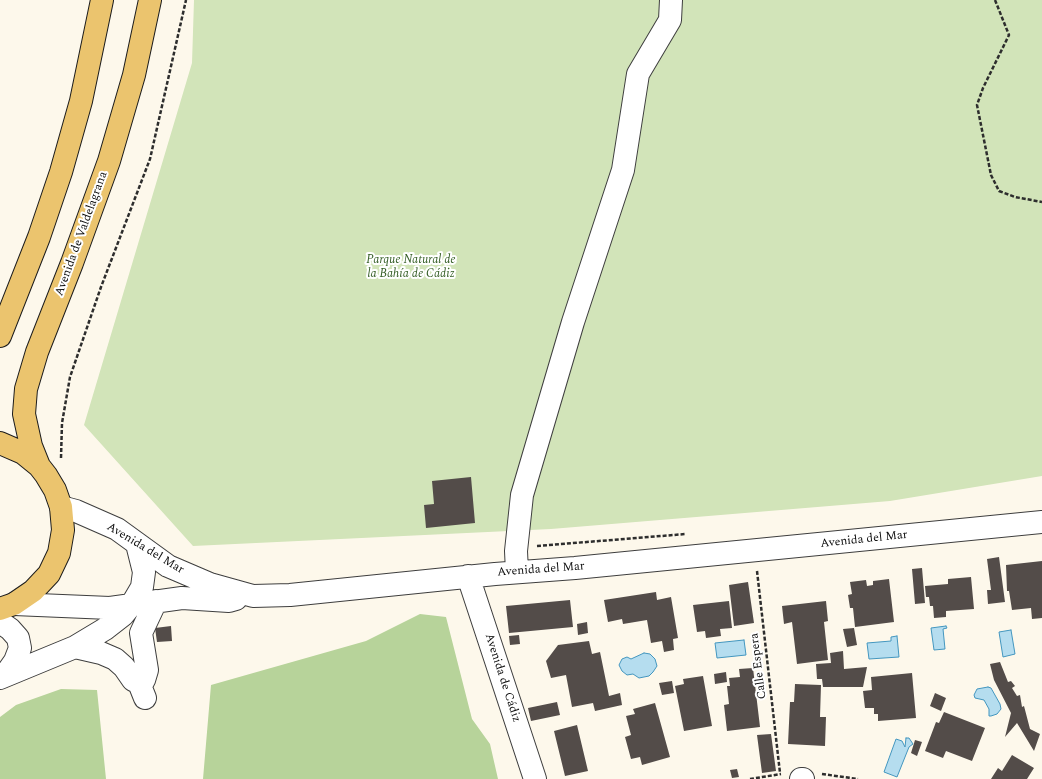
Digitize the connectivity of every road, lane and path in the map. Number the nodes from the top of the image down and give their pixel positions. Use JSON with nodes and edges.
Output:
{"nodes":[{"id":1,"x":102,"y":0,"type":"edge"},
{"id":2,"x":150,"y":0,"type":"edge"},
{"id":3,"x":186,"y":0,"type":"edge"},
{"id":4,"x":671,"y":0,"type":"edge"},
{"id":5,"x":995,"y":0,"type":"edge"},
{"id":6,"x":1042,"y":202,"type":"edge"},
{"id":7,"x":0,"y":336,"type":"edge"},
{"id":8,"x":0,"y":443,"type":"edge"},
{"id":9,"x":43,"y":470,"type":"junction"},
{"id":10,"x":61,"y":507,"type":"junction"},
{"id":11,"x":1042,"y":522,"type":"edge"},
{"id":12,"x":137,"y":544,"type":"junction"},
{"id":13,"x":754,"y":551,"type":"junction"},
{"id":14,"x":517,"y":572,"type":"junction"},
{"id":15,"x":468,"y":576,"type":"junction"},
{"id":16,"x":253,"y":596,"type":"junction"},
{"id":17,"x":156,"y":601,"type":"junction"},
{"id":18,"x":132,"y":604,"type":"junction"},
{"id":19,"x":7,"y":606,"type":"edge"},
{"id":20,"x":0,"y":622,"type":"edge"},
{"id":21,"x":75,"y":647,"type":"junction"},
{"id":22,"x":3,"y":676,"type":"edge"},
{"id":23,"x":780,"y":774,"type":"junction"},
{"id":24,"x":535,"y":779,"type":"edge"},
{"id":25,"x":750,"y":779,"type":"edge"},
{"id":26,"x":781,"y":779,"type":"edge"}],
"edges":[{"from":1,"to":7,"type":"main road"},
{"from":2,"to":9,"type":"main road","name":"Avenida de Valdelagrana"},
{"from":3,"to":9,"type":"path"},
{"from":4,"to":14,"type":"street"},
{"from":5,"to":6,"type":"path"},
{"from":8,"to":9,"type":"main road"},
{"from":9,"to":10,"type":"main road"},
{"from":10,"to":12,"type":"street","name":"Avenida del Mar"},
{"from":10,"to":19,"type":"main road"},
{"from":11,"to":13,"type":"street","name":"Avenida del Mar"},
{"from":12,"to":16,"type":"street","name":"Avenida del Mar"},
{"from":12,"to":18,"type":"street"},
{"from":13,"to":14,"type":"street","name":"Avenida del Mar"},
{"from":13,"to":23,"type":"path","name":"Calle Espera"},
{"from":14,"to":15,"type":"street","name":"Avenida del Mar"},
{"from":15,"to":16,"type":"street","name":"Avenida del Mar"},
{"from":15,"to":24,"type":"street","name":"Avenida de Cádiz"},
{"from":16,"to":17,"type":"street"},
{"from":17,"to":18,"type":"street"},
{"from":17,"to":21,"type":"street"},
{"from":18,"to":19,"type":"street"},
{"from":18,"to":21,"type":"street"},
{"from":20,"to":22,"type":"street"},
{"from":21,"to":22,"type":"street"},
{"from":23,"to":25,"type":"path"},
{"from":23,"to":26,"type":"path","name":"Calle Espera"}]}
